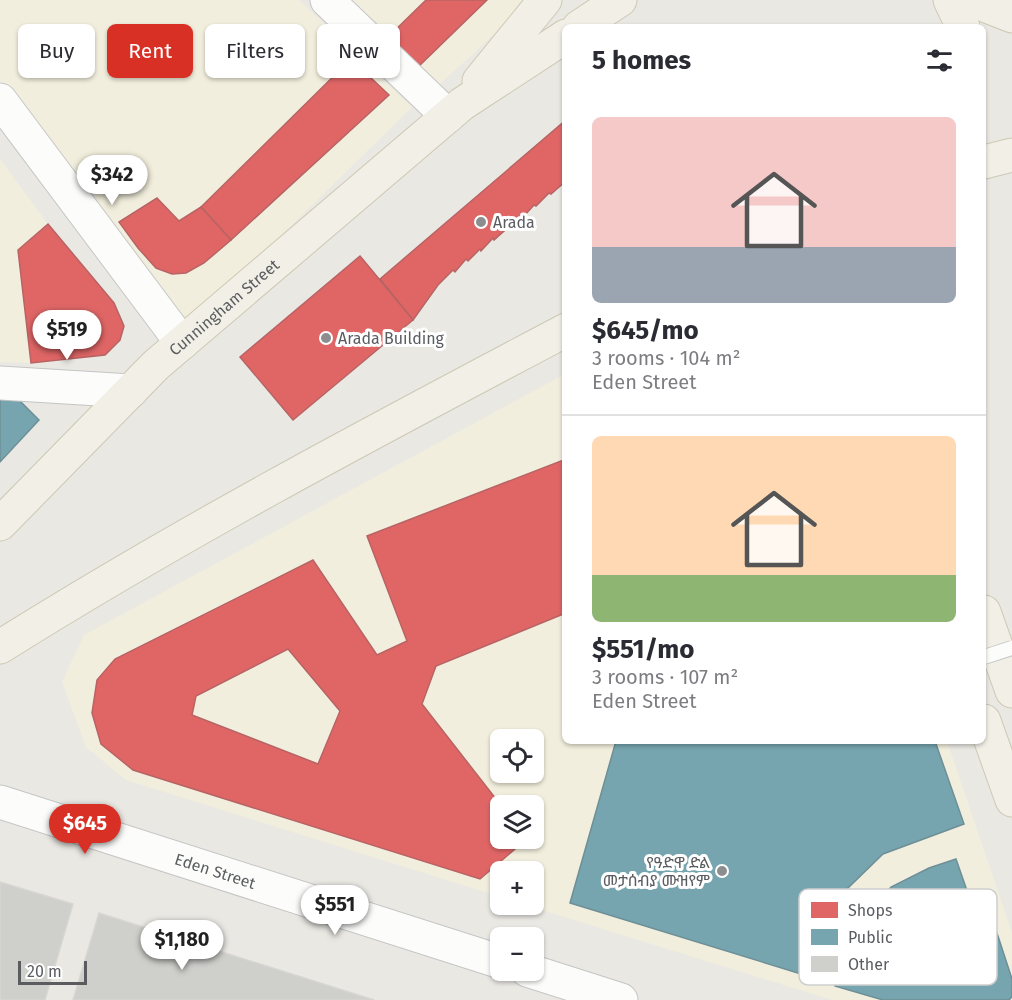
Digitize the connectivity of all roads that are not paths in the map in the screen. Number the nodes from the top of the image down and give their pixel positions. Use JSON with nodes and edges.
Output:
{"nodes":[{"id":1,"x":327,"y":0,"type":"edge"},
{"id":2,"x":545,"y":0,"type":"edge"},
{"id":3,"x":620,"y":0,"type":"edge"},
{"id":4,"x":950,"y":0,"type":"edge"},
{"id":5,"x":971,"y":0,"type":"edge"},
{"id":6,"x":1012,"y":16,"type":"edge"},
{"id":7,"x":584,"y":24,"type":"edge"},
{"id":8,"x":962,"y":24,"type":"edge"},
{"id":9,"x":562,"y":39,"type":"edge"},
{"id":10,"x":0,"y":100,"type":"edge"},
{"id":11,"x":455,"y":110,"type":"junction"},
{"id":12,"x":1012,"y":155,"type":"edge"},
{"id":13,"x":986,"y":162,"type":"edge"},
{"id":14,"x":562,"y":332,"type":"edge"},
{"id":15,"x":182,"y":343,"type":"junction"},
{"id":16,"x":0,"y":382,"type":"edge"},
{"id":17,"x":131,"y":391,"type":"junction"},
{"id":18,"x":0,"y":524,"type":"edge"},
{"id":19,"x":986,"y":618,"type":"edge"},
{"id":20,"x":0,"y":647,"type":"edge"},
{"id":21,"x":1012,"y":648,"type":"edge"},
{"id":22,"x":986,"y":656,"type":"edge"},
{"id":23,"x":1012,"y":692,"type":"edge"},
{"id":24,"x":986,"y":727,"type":"edge"},
{"id":25,"x":1012,"y":800,"type":"edge"},
{"id":26,"x":0,"y":802,"type":"edge"},
{"id":27,"x":490,"y":958,"type":"edge"},
{"id":28,"x":544,"y":975,"type":"edge"},
{"id":29,"x":621,"y":1000,"type":"edge"}],
"edges":[{"from":1,"to":11,"type":"main road"},
{"from":2,"to":11,"type":"main road","name":"Cunningham Street"},
{"from":3,"to":7,"type":"main road"},
{"from":4,"to":8,"type":"main road"},
{"from":5,"to":6,"type":"main road"},
{"from":9,"to":11,"type":"main road","name":"Cunningham Street"},
{"from":10,"to":15,"type":"main road"},
{"from":11,"to":15,"type":"main road","name":"Cunningham Street"},
{"from":12,"to":13,"type":"main road"},
{"from":14,"to":20,"type":"main road"},
{"from":15,"to":17,"type":"main road","name":"Cunningham Street"},
{"from":16,"to":17,"type":"main road"},
{"from":17,"to":18,"type":"main road","name":"Cunningham Street"},
{"from":19,"to":23,"type":"main road"},
{"from":21,"to":22,"type":"lane","bridge":true},
{"from":24,"to":25,"type":"main road"},
{"from":26,"to":27,"type":"main road","name":"Eden Street"},
{"from":28,"to":29,"type":"main road"}]}
